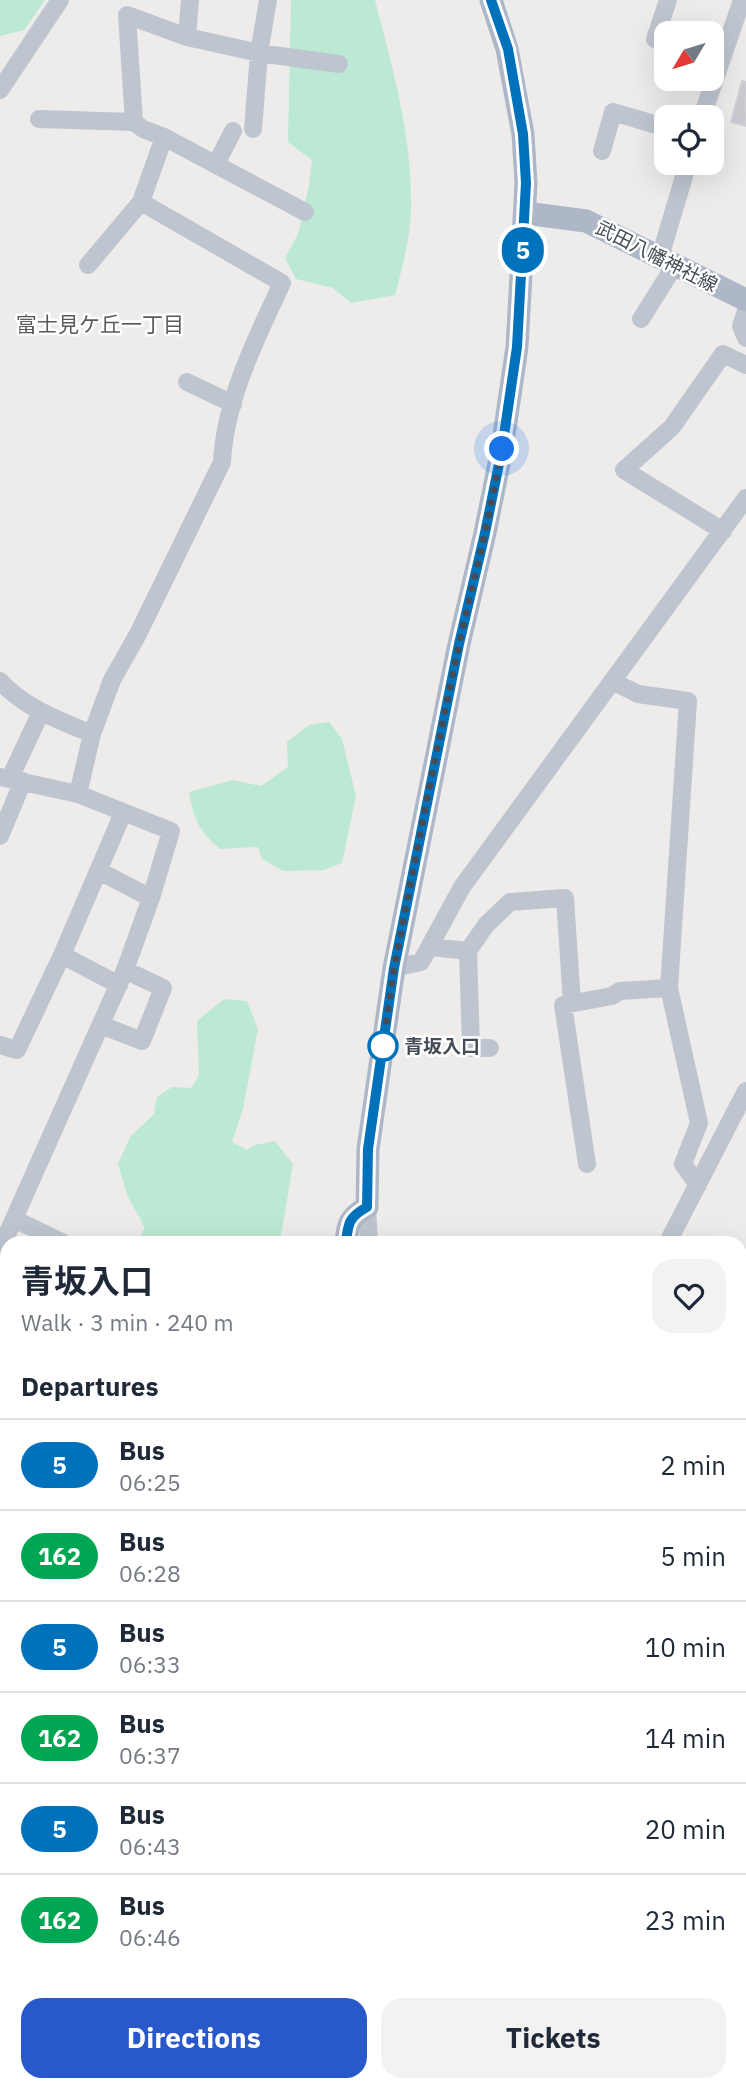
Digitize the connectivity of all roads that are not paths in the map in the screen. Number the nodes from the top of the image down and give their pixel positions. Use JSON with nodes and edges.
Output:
{"nodes":[{"id":1,"x":60,"y":0,"type":"edge"},
{"id":2,"x":190,"y":0,"type":"edge"},
{"id":3,"x":268,"y":0,"type":"edge"},
{"id":4,"x":491,"y":0,"type":"edge"},
{"id":5,"x":668,"y":0,"type":"edge"},
{"id":6,"x":742,"y":0,"type":"edge"},
{"id":7,"x":661,"y":21,"type":"edge"},
{"id":8,"x":187,"y":37,"type":"junction"},
{"id":9,"x":724,"y":44,"type":"edge"},
{"id":10,"x":259,"y":52,"type":"junction"},
{"id":11,"x":339,"y":64,"type":"dead end"},
{"id":12,"x":0,"y":90,"type":"edge"},
{"id":13,"x":39,"y":119,"type":"dead end"},
{"id":14,"x":134,"y":122,"type":"junction"},
{"id":15,"x":654,"y":124,"type":"edge"},
{"id":16,"x":253,"y":129,"type":"dead end"},
{"id":17,"x":233,"y":131,"type":"dead end"},
{"id":18,"x":163,"y":137,"type":"junction"},
{"id":19,"x":602,"y":151,"type":"dead end"},
{"id":20,"x":216,"y":164,"type":"junction"},
{"id":21,"x":685,"y":175,"type":"edge"},
{"id":22,"x":141,"y":202,"type":"junction"},
{"id":23,"x":305,"y":212,"type":"dead end"},
{"id":24,"x":525,"y":213,"type":"junction"},
{"id":25,"x":667,"y":261,"type":"junction"},
{"id":26,"x":88,"y":265,"type":"dead end"},
{"id":27,"x":746,"y":300,"type":"edge"},
{"id":28,"x":746,"y":311,"type":"edge"},
{"id":29,"x":641,"y":319,"type":"dead end"},
{"id":30,"x":746,"y":338,"type":"edge"},
{"id":31,"x":746,"y":365,"type":"edge"},
{"id":32,"x":187,"y":382,"type":"dead end"},
{"id":33,"x":233,"y":404,"type":"junction"},
{"id":34,"x":746,"y":498,"type":"edge"},
{"id":35,"x":723,"y":531,"type":"junction"},
{"id":36,"x":0,"y":681,"type":"edge"},
{"id":37,"x":612,"y":681,"type":"junction"},
{"id":38,"x":41,"y":712,"type":"junction"},
{"id":39,"x":92,"y":734,"type":"junction"},
{"id":40,"x":11,"y":779,"type":"edge"},
{"id":41,"x":78,"y":794,"type":"junction"},
{"id":42,"x":122,"y":813,"type":"junction"},
{"id":43,"x":0,"y":836,"type":"edge"},
{"id":44,"x":99,"y":871,"type":"junction"},
{"id":45,"x":151,"y":898,"type":"junction"},
{"id":46,"x":431,"y":947,"type":"junction"},
{"id":47,"x":468,"y":951,"type":"junction"},
{"id":48,"x":62,"y":955,"type":"junction"},
{"id":49,"x":394,"y":968,"type":"junction"},
{"id":50,"x":122,"y":977,"type":"junction"},
{"id":51,"x":669,"y":988,"type":"junction"},
{"id":52,"x":572,"y":1003,"type":"junction"},
{"id":53,"x":102,"y":1024,"type":"junction"},
{"id":54,"x":0,"y":1045,"type":"edge"},
{"id":55,"x":490,"y":1048,"type":"dead end"},
{"id":56,"x":746,"y":1091,"type":"edge"},
{"id":57,"x":587,"y":1164,"type":"dead end"},
{"id":58,"x":698,"y":1185,"type":"junction"},
{"id":59,"x":367,"y":1207,"type":"junction"},
{"id":60,"x":15,"y":1219,"type":"junction"},
{"id":61,"x":7,"y":1236,"type":"edge"},
{"id":62,"x":50,"y":1236,"type":"edge"},
{"id":63,"x":347,"y":1236,"type":"edge"},
{"id":64,"x":369,"y":1236,"type":"edge"},
{"id":65,"x":671,"y":1236,"type":"edge"}],
"edges":[{"from":1,"to":12,"type":"street"},
{"from":2,"to":8,"type":"street"},
{"from":3,"to":10,"type":"street"},
{"from":4,"to":24,"type":"main road"},
{"from":5,"to":7,"type":"street"},
{"from":6,"to":9,"type":"street"},
{"from":8,"to":10,"type":"street"},
{"from":8,"to":14,"type":"street"},
{"from":10,"to":11,"type":"street"},
{"from":10,"to":16,"type":"street"},
{"from":13,"to":14,"type":"street"},
{"from":14,"to":18,"type":"street"},
{"from":15,"to":19,"type":"street"},
{"from":17,"to":20,"type":"street"},
{"from":18,"to":20,"type":"street"},
{"from":18,"to":22,"type":"street"},
{"from":20,"to":23,"type":"street"},
{"from":21,"to":25,"type":"street"},
{"from":22,"to":26,"type":"street"},
{"from":22,"to":33,"type":"street"},
{"from":24,"to":25,"type":"main road","name":"武田八幡神社線"},
{"from":24,"to":49,"type":"main road"},
{"from":25,"to":27,"type":"main road","name":"武田八幡神社線"},
{"from":25,"to":29,"type":"street"},
{"from":28,"to":30,"type":"street"},
{"from":31,"to":35,"type":"street"},
{"from":32,"to":33,"type":"street"},
{"from":33,"to":39,"type":"street"},
{"from":34,"to":35,"type":"street"},
{"from":35,"to":37,"type":"street"},
{"from":36,"to":38,"type":"street"},
{"from":37,"to":46,"type":"street"},
{"from":37,"to":51,"type":"street"},
{"from":38,"to":39,"type":"street"},
{"from":38,"to":40,"type":"street"},
{"from":39,"to":41,"type":"street"},
{"from":40,"to":41,"type":"street"},
{"from":40,"to":43,"type":"street"},
{"from":41,"to":42,"type":"street"},
{"from":42,"to":44,"type":"street"},
{"from":42,"to":45,"type":"street"},
{"from":44,"to":45,"type":"street"},
{"from":44,"to":48,"type":"street"},
{"from":45,"to":50,"type":"street"},
{"from":46,"to":47,"type":"street"},
{"from":46,"to":49,"type":"street"},
{"from":47,"to":52,"type":"street"},
{"from":47,"to":55,"type":"street"},
{"from":48,"to":50,"type":"street"},
{"from":48,"to":54,"type":"street"},
{"from":49,"to":59,"type":"main road"},
{"from":50,"to":53,"type":"street"},
{"from":50,"to":53,"type":"street"},
{"from":51,"to":52,"type":"street"},
{"from":51,"to":58,"type":"street"},
{"from":52,"to":57,"type":"street"},
{"from":53,"to":60,"type":"street"},
{"from":56,"to":58,"type":"street"},
{"from":58,"to":65,"type":"street"},
{"from":59,"to":63,"type":"main road"},
{"from":59,"to":64,"type":"street"},
{"from":60,"to":61,"type":"street"},
{"from":60,"to":62,"type":"street"}]}
